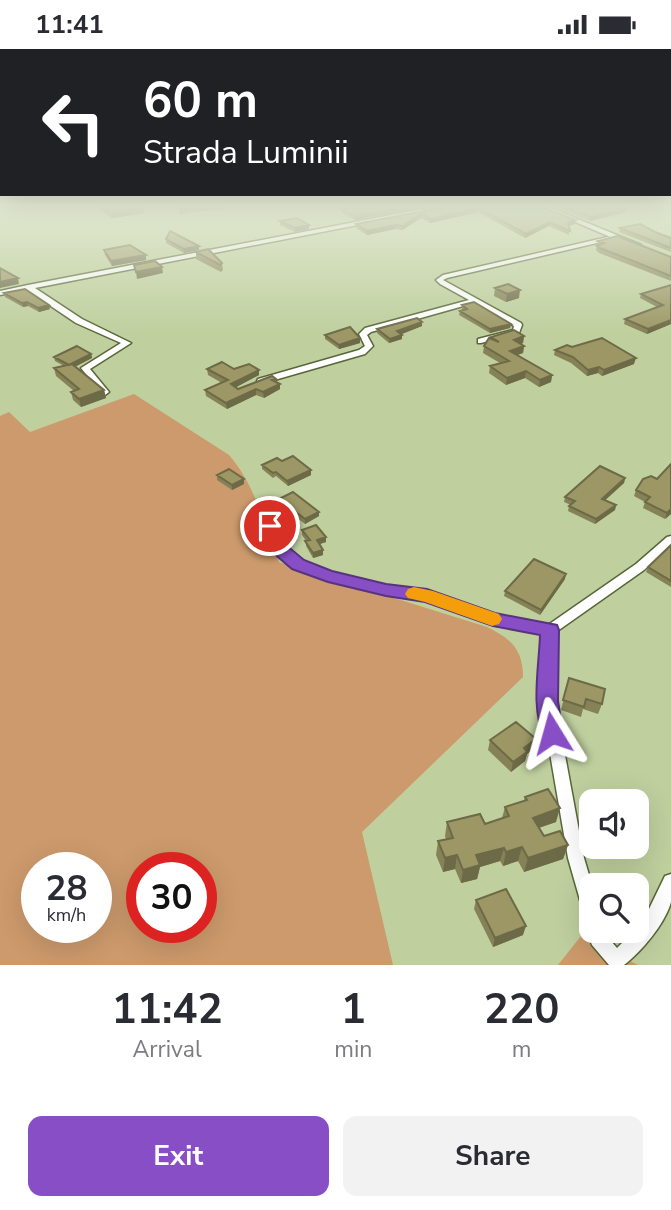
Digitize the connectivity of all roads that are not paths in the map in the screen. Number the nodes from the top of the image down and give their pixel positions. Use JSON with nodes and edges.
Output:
{"nodes":[{"id":1,"x":227,"y":249,"type":"edge"},
{"id":2,"x":564,"y":249,"type":"edge"},
{"id":3,"x":646,"y":249,"type":"edge"},
{"id":4,"x":649,"y":250,"type":"edge"},
{"id":5,"x":28,"y":287,"type":"junction"},
{"id":6,"x":0,"y":293,"type":"edge"},
{"id":7,"x":475,"y":300,"type":"junction"},
{"id":8,"x":481,"y":341,"type":"dead end"},
{"id":9,"x":249,"y":385,"type":"edge"},
{"id":10,"x":105,"y":392,"type":"edge"},
{"id":11,"x":265,"y":503,"type":"dead end"},
{"id":12,"x":671,"y":540,"type":"edge"},
{"id":13,"x":550,"y":630,"type":"junction"},
{"id":14,"x":580,"y":873,"type":"edge"},
{"id":15,"x":671,"y":882,"type":"edge"},
{"id":16,"x":602,"y":943,"type":"edge"},
{"id":17,"x":619,"y":962,"type":"edge"}],
"edges":[{"from":1,"to":5,"type":"street"},
{"from":2,"to":7,"type":"street"},
{"from":3,"to":4,"type":"street"},
{"from":5,"to":6,"type":"street"},
{"from":5,"to":10,"type":"street"},
{"from":7,"to":8,"type":"street"},
{"from":7,"to":9,"type":"street"},
{"from":11,"to":13,"type":"street"},
{"from":12,"to":13,"type":"street"},
{"from":13,"to":14,"type":"street"},
{"from":15,"to":17,"type":"street"},
{"from":16,"to":17,"type":"street"}]}
